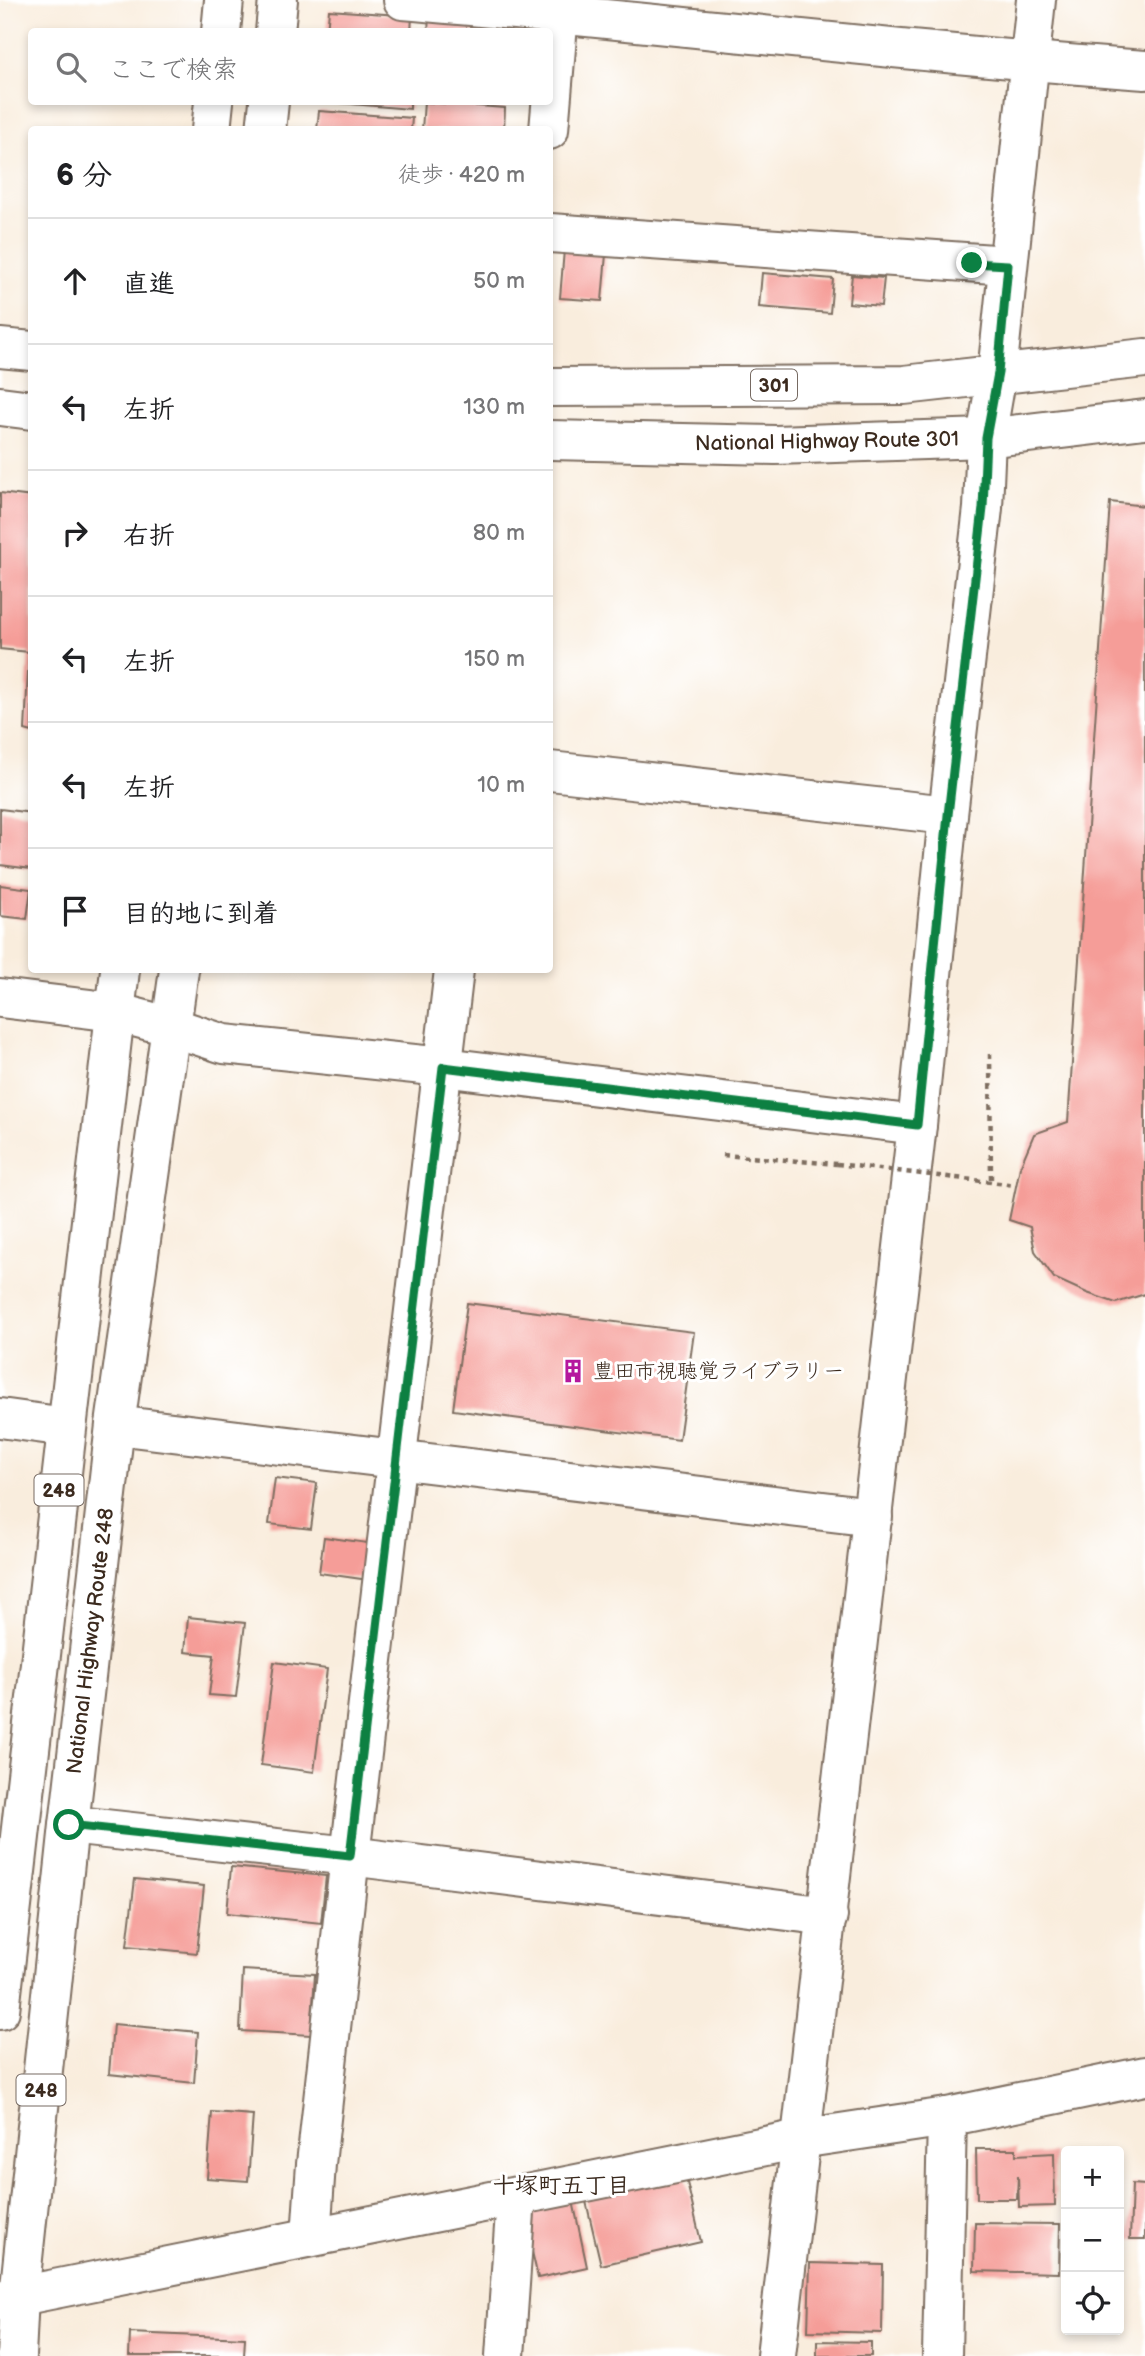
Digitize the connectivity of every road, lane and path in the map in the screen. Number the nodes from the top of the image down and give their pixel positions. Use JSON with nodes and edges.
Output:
{"nodes":[{"id":1,"x":224,"y":0,"type":"edge"},
{"id":2,"x":278,"y":0,"type":"edge"},
{"id":3,"x":403,"y":0,"type":"edge"},
{"id":4,"x":1036,"y":0,"type":"edge"},
{"id":5,"x":559,"y":13,"type":"junction"},
{"id":6,"x":221,"y":28,"type":"edge"},
{"id":7,"x":275,"y":28,"type":"edge"},
{"id":8,"x":1028,"y":61,"type":"junction"},
{"id":9,"x":1145,"y":70,"type":"edge"},
{"id":10,"x":553,"y":83,"type":"edge"},
{"id":11,"x":214,"y":105,"type":"edge"},
{"id":12,"x":269,"y":105,"type":"edge"},
{"id":13,"x":551,"y":105,"type":"edge"},
{"id":14,"x":211,"y":126,"type":"edge"},
{"id":15,"x":266,"y":126,"type":"edge"},
{"id":16,"x":549,"y":126,"type":"edge"},
{"id":17,"x":553,"y":233,"type":"edge"},
{"id":18,"x":1008,"y":265,"type":"junction"},
{"id":19,"x":0,"y":348,"type":"edge"},
{"id":20,"x":28,"y":351,"type":"edge"},
{"id":21,"x":1145,"y":358,"type":"edge"},
{"id":22,"x":998,"y":373,"type":"junction"},
{"id":23,"x":553,"y":387,"type":"edge"},
{"id":24,"x":0,"y":406,"type":"edge"},
{"id":25,"x":28,"y":410,"type":"edge"},
{"id":26,"x":1145,"y":419,"type":"edge"},
{"id":27,"x":986,"y":438,"type":"junction"},
{"id":28,"x":553,"y":440,"type":"edge"},
{"id":29,"x":553,"y":771,"type":"edge"},
{"id":30,"x":948,"y":815,"type":"junction"},
{"id":31,"x":120,"y":973,"type":"edge"},
{"id":32,"x":179,"y":973,"type":"edge"},
{"id":33,"x":454,"y":973,"type":"edge"},
{"id":34,"x":0,"y":998,"type":"edge"},
{"id":35,"x":115,"y":1012,"type":"junction"},
{"id":36,"x":172,"y":1027,"type":"junction"},
{"id":37,"x":990,"y":1054,"type":"dead end"},
{"id":38,"x":443,"y":1067,"type":"junction"},
{"id":39,"x":917,"y":1125,"type":"junction"},
{"id":40,"x":723,"y":1155,"type":"dead end"},
{"id":41,"x":991,"y":1182,"type":"junction"},
{"id":42,"x":1016,"y":1185,"type":"dead end"},
{"id":43,"x":0,"y":1418,"type":"edge"},
{"id":44,"x":115,"y":1425,"type":"junction"},
{"id":45,"x":66,"y":1427,"type":"junction"},
{"id":46,"x":397,"y":1460,"type":"junction"},
{"id":47,"x":873,"y":1517,"type":"junction"},
{"id":48,"x":10,"y":1817,"type":"edge"},
{"id":49,"x":69,"y":1825,"type":"junction"},
{"id":50,"x":350,"y":1856,"type":"junction"},
{"id":51,"x":828,"y":1916,"type":"junction"},
{"id":52,"x":0,"y":2010,"type":"edge"},
{"id":53,"x":1145,"y":2076,"type":"edge"},
{"id":54,"x":947,"y":2117,"type":"junction"},
{"id":55,"x":800,"y":2139,"type":"junction"},
{"id":56,"x":516,"y":2197,"type":"junction"},
{"id":57,"x":311,"y":2237,"type":"junction"},
{"id":58,"x":10,"y":2298,"type":"edge"},
{"id":59,"x":16,"y":2356,"type":"edge"},
{"id":60,"x":505,"y":2356,"type":"edge"},
{"id":61,"x":776,"y":2356,"type":"edge"},
{"id":62,"x":942,"y":2356,"type":"edge"}],
"edges":[{"from":1,"to":6,"type":"main road"},
{"from":2,"to":7,"type":"main road"},
{"from":3,"to":5,"type":"main road"},
{"from":4,"to":8,"type":"main road"},
{"from":5,"to":8,"type":"main road"},
{"from":5,"to":10,"type":"main road"},
{"from":8,"to":9,"type":"main road"},
{"from":8,"to":18,"type":"main road"},
{"from":11,"to":14,"type":"main road"},
{"from":12,"to":15,"type":"main road"},
{"from":13,"to":16,"type":"main road"},
{"from":17,"to":18,"type":"main road"},
{"from":18,"to":22,"type":"main road"},
{"from":19,"to":20,"type":"main road"},
{"from":21,"to":22,"type":"main road","number":"301"},
{"from":22,"to":23,"type":"main road","number":"301"},
{"from":22,"to":27,"type":"main road"},
{"from":24,"to":25,"type":"main road"},
{"from":26,"to":27,"type":"main road","name":"National Highway Route 301"},
{"from":27,"to":28,"type":"main road","name":"National Highway Route 301"},
{"from":27,"to":30,"type":"main road"},
{"from":29,"to":30,"type":"main road"},
{"from":30,"to":39,"type":"main road"},
{"from":31,"to":35,"type":"main road","number":"248"},
{"from":32,"to":36,"type":"main road","name":"National Highway Route 248","number":"248"},
{"from":33,"to":38,"type":"main road"},
{"from":34,"to":35,"type":"main road"},
{"from":35,"to":36,"type":"main road"},
{"from":35,"to":45,"type":"main road","number":"248"},
{"from":36,"to":38,"type":"main road"},
{"from":36,"to":44,"type":"main road","name":"National Highway Route 248","number":"248"},
{"from":37,"to":41,"type":"path"},
{"from":38,"to":39,"type":"main road"},
{"from":38,"to":46,"type":"main road"},
{"from":39,"to":47,"type":"main road"},
{"from":40,"to":41,"type":"path","bridge":true},
{"from":41,"to":42,"type":"path","bridge":true},
{"from":43,"to":45,"type":"main road"},
{"from":44,"to":46,"type":"main road"},
{"from":44,"to":49,"type":"main road","name":"National Highway Route 248","number":"248"},
{"from":45,"to":48,"type":"main road","number":"248"},
{"from":46,"to":47,"type":"main road"},
{"from":46,"to":50,"type":"main road"},
{"from":47,"to":51,"type":"main road"},
{"from":48,"to":52,"type":"main road","number":"248"},
{"from":49,"to":50,"type":"main road"},
{"from":49,"to":58,"type":"main road","name":"National Highway Route 248","number":"248"},
{"from":50,"to":51,"type":"main road"},
{"from":50,"to":57,"type":"main road"},
{"from":51,"to":55,"type":"main road"},
{"from":53,"to":54,"type":"main road"},
{"from":54,"to":55,"type":"main road"},
{"from":54,"to":62,"type":"main road"},
{"from":55,"to":56,"type":"main road"},
{"from":55,"to":61,"type":"main road"},
{"from":56,"to":57,"type":"main road"},
{"from":56,"to":60,"type":"main road"},
{"from":57,"to":58,"type":"main road"},
{"from":58,"to":59,"type":"main road","name":"National Highway Route 248","number":"248"}]}
